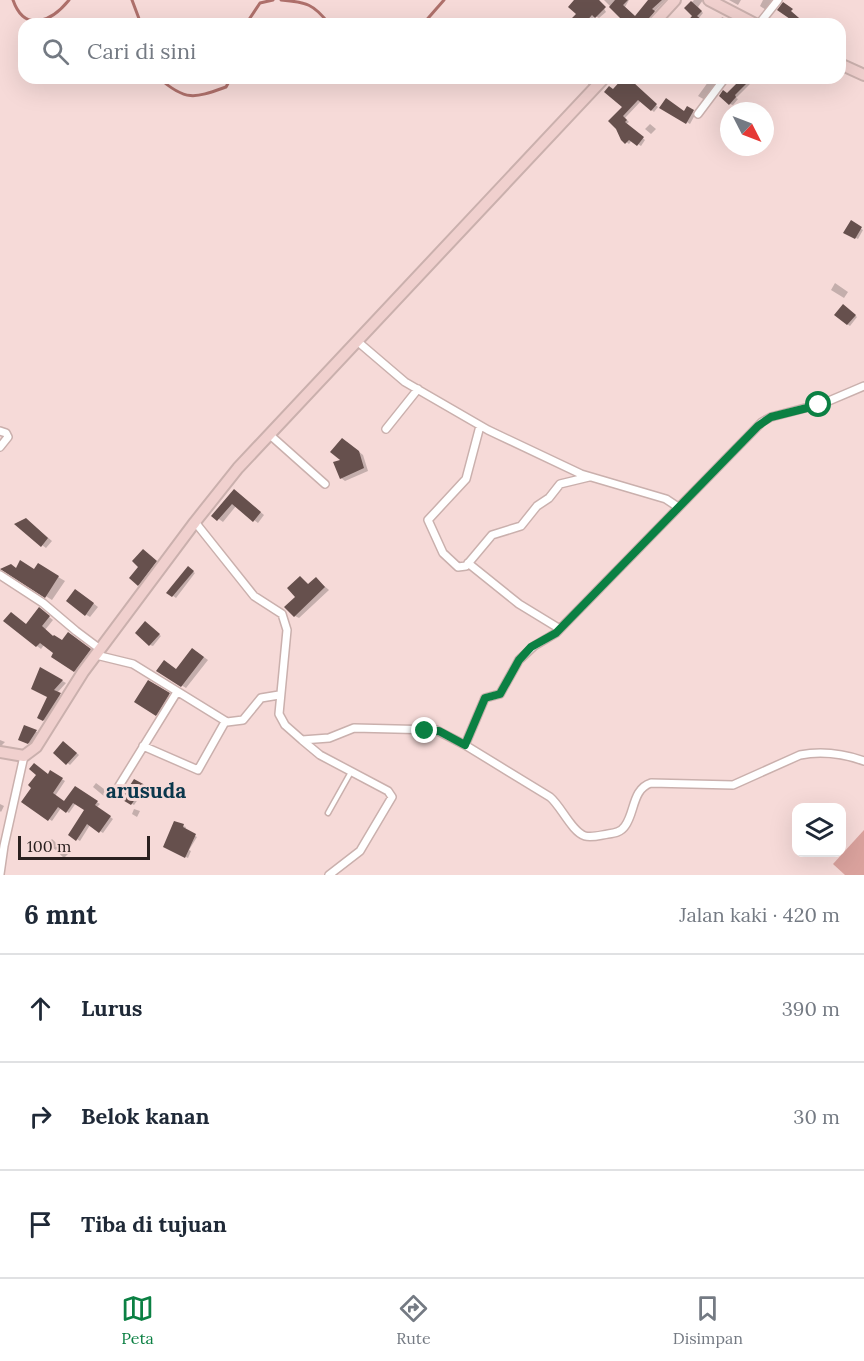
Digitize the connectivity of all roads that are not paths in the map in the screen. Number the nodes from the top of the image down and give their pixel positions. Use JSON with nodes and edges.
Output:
{"nodes":[{"id":1,"x":675,"y":0,"type":"edge"},
{"id":2,"x":709,"y":0,"type":"edge"},
{"id":3,"x":778,"y":0,"type":"edge"},
{"id":4,"x":658,"y":18,"type":"edge"},
{"id":5,"x":745,"y":18,"type":"edge"},
{"id":6,"x":762,"y":18,"type":"edge"},
{"id":7,"x":846,"y":67,"type":"edge"},
{"id":8,"x":864,"y":75,"type":"edge"},
{"id":9,"x":598,"y":84,"type":"edge"},
{"id":10,"x":720,"y":84,"type":"edge"},
{"id":11,"x":698,"y":114,"type":"dead end"},
{"id":12,"x":357,"y":341,"type":"junction"},
{"id":13,"x":864,"y":386,"type":"edge"},
{"id":14,"x":418,"y":389,"type":"junction"},
{"id":15,"x":480,"y":426,"type":"junction"},
{"id":16,"x":386,"y":429,"type":"dead end"},
{"id":17,"x":0,"y":431,"type":"edge"},
{"id":18,"x":270,"y":435,"type":"junction"},
{"id":19,"x":0,"y":447,"type":"edge"},
{"id":20,"x":589,"y":477,"type":"junction"},
{"id":21,"x":325,"y":484,"type":"dead end"},
{"id":22,"x":678,"y":507,"type":"junction"},
{"id":23,"x":195,"y":522,"type":"junction"},
{"id":24,"x":468,"y":563,"type":"junction"},
{"id":25,"x":0,"y":575,"type":"edge"},
{"id":26,"x":560,"y":629,"type":"junction"},
{"id":27,"x":98,"y":652,"type":"junction"},
{"id":28,"x":177,"y":692,"type":"junction"},
{"id":29,"x":279,"y":695,"type":"junction"},
{"id":30,"x":225,"y":722,"type":"junction"},
{"id":31,"x":302,"y":740,"type":"junction"},
{"id":32,"x":465,"y":745,"type":"junction"},
{"id":33,"x":143,"y":746,"type":"junction"},
{"id":34,"x":0,"y":752,"type":"edge"},
{"id":35,"x":24,"y":756,"type":"junction"},
{"id":36,"x":864,"y":761,"type":"edge"},
{"id":37,"x":351,"y":771,"type":"junction"},
{"id":38,"x":119,"y":786,"type":"dead end"},
{"id":39,"x":328,"y":813,"type":"dead end"},
{"id":40,"x":0,"y":874,"type":"edge"},
{"id":41,"x":329,"y":875,"type":"edge"}],
"edges":[{"from":1,"to":4,"type":"street"},
{"from":2,"to":5,"type":"street"},
{"from":3,"to":6,"type":"street"},
{"from":7,"to":8,"type":"street"},
{"from":9,"to":12,"type":"street"},
{"from":10,"to":11,"type":"street"},
{"from":12,"to":14,"type":"street"},
{"from":12,"to":18,"type":"street"},
{"from":13,"to":22,"type":"street"},
{"from":14,"to":15,"type":"street"},
{"from":14,"to":16,"type":"street"},
{"from":15,"to":20,"type":"street"},
{"from":15,"to":24,"type":"street"},
{"from":17,"to":19,"type":"street"},
{"from":18,"to":21,"type":"street"},
{"from":18,"to":23,"type":"street"},
{"from":20,"to":22,"type":"street"},
{"from":20,"to":24,"type":"street"},
{"from":22,"to":26,"type":"street"},
{"from":23,"to":27,"type":"street"},
{"from":23,"to":29,"type":"street"},
{"from":24,"to":26,"type":"street"},
{"from":25,"to":27,"type":"street"},
{"from":26,"to":32,"type":"street"},
{"from":27,"to":28,"type":"street"},
{"from":27,"to":35,"type":"street"},
{"from":28,"to":30,"type":"street"},
{"from":28,"to":33,"type":"street"},
{"from":29,"to":30,"type":"street"},
{"from":29,"to":31,"type":"street"},
{"from":30,"to":33,"type":"street"},
{"from":31,"to":32,"type":"street"},
{"from":31,"to":37,"type":"street"},
{"from":32,"to":36,"type":"street"},
{"from":33,"to":38,"type":"street"},
{"from":34,"to":35,"type":"street"},
{"from":35,"to":40,"type":"street"},
{"from":37,"to":39,"type":"lane"},
{"from":37,"to":41,"type":"street"}]}
